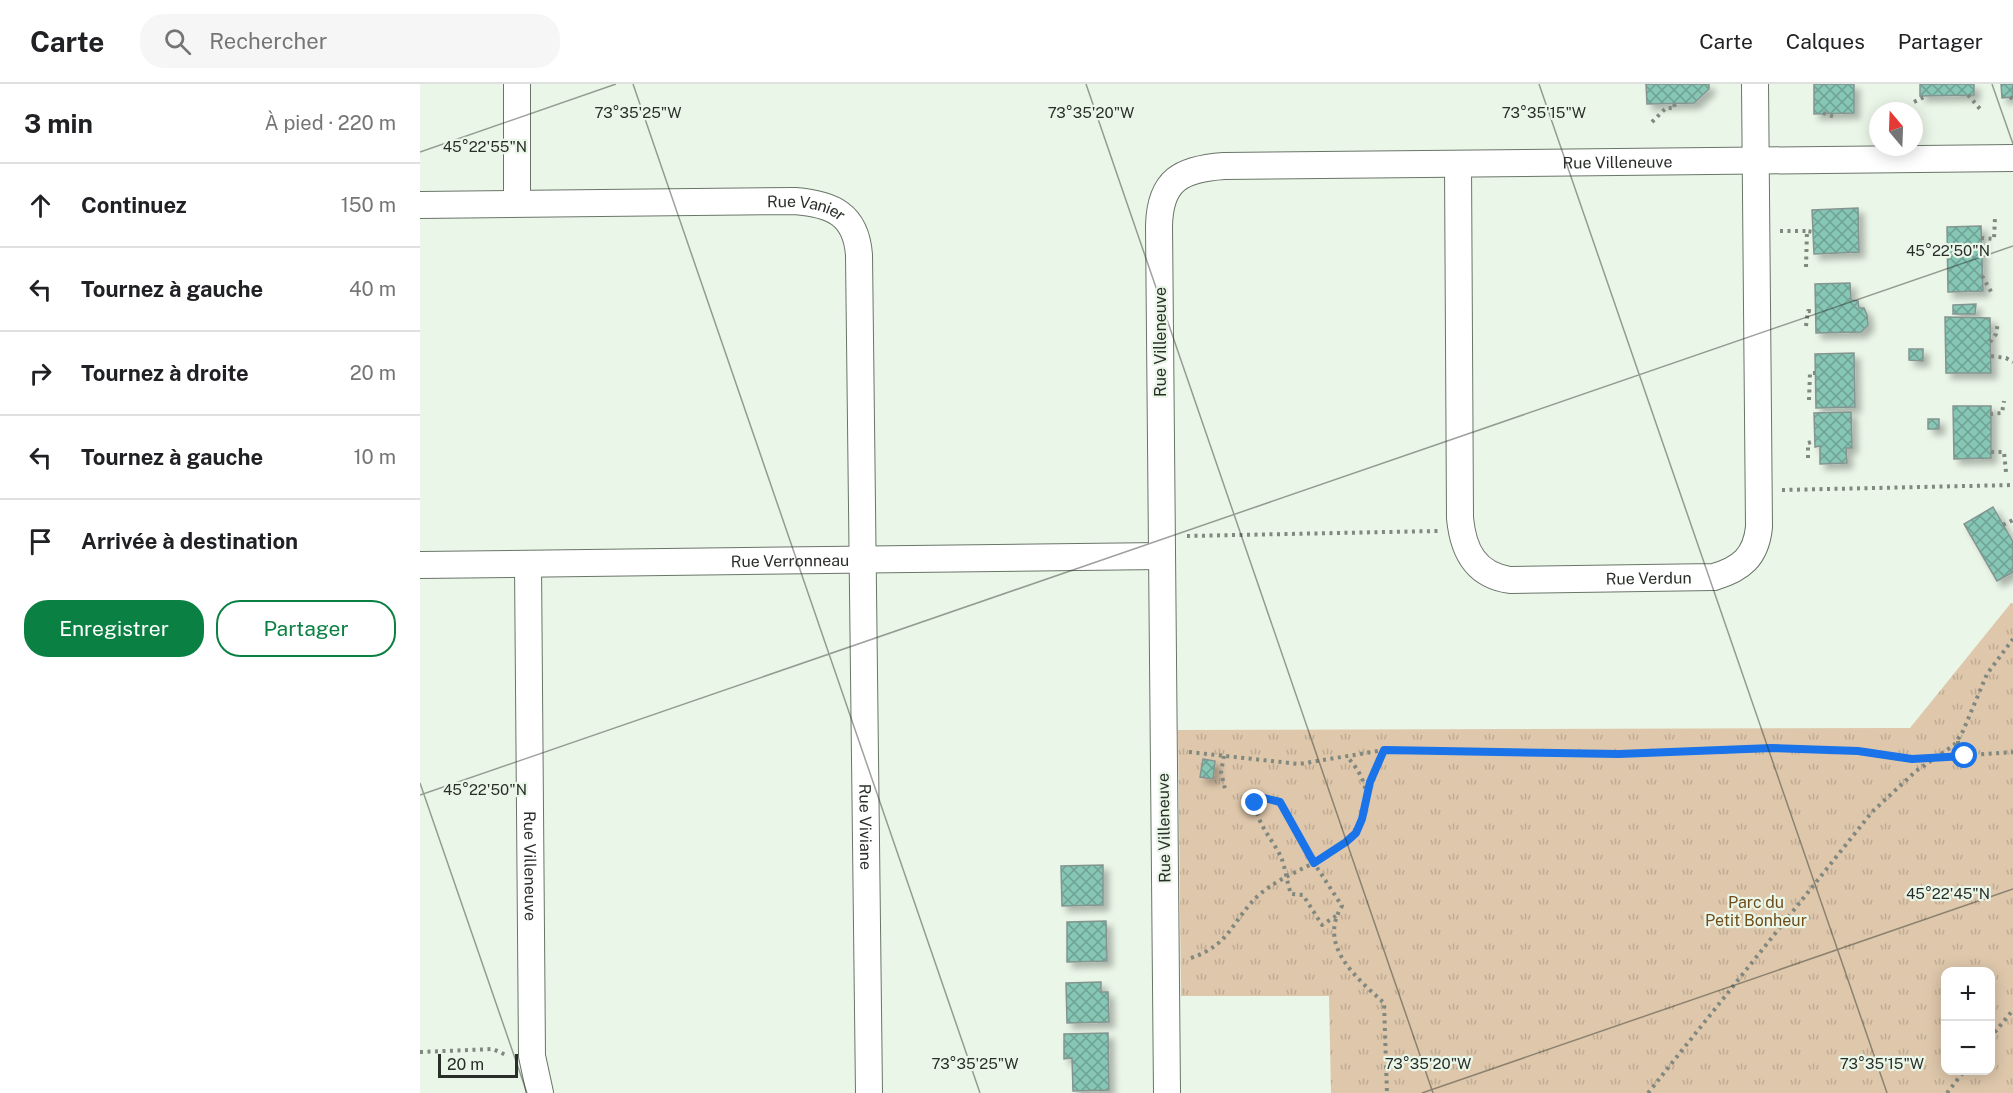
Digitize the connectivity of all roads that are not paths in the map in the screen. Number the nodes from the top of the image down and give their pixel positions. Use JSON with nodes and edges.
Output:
{"nodes":[{"id":1,"x":517,"y":84,"type":"edge"},
{"id":2,"x":1755,"y":84,"type":"edge"},
{"id":3,"x":2013,"y":158,"type":"edge"},
{"id":4,"x":1757,"y":161,"type":"junction"},
{"id":5,"x":1458,"y":164,"type":"junction"},
{"id":6,"x":517,"y":203,"type":"junction"},
{"id":7,"x":420,"y":204,"type":"edge"},
{"id":8,"x":1161,"y":556,"type":"junction"},
{"id":9,"x":862,"y":560,"type":"junction"},
{"id":10,"x":528,"y":564,"type":"junction"},
{"id":11,"x":420,"y":565,"type":"edge"},
{"id":12,"x":540,"y":1093,"type":"edge"},
{"id":13,"x":869,"y":1093,"type":"edge"},
{"id":14,"x":1167,"y":1093,"type":"edge"}],
"edges":[{"from":1,"to":6,"type":"street"},
{"from":2,"to":4,"type":"street","name":"Rue Verdun"},
{"from":3,"to":4,"type":"street","name":"Rue Villeneuve"},
{"from":4,"to":5,"type":"street","name":"Rue Villeneuve"},
{"from":4,"to":5,"type":"street","name":"Rue Verdun"},
{"from":5,"to":8,"type":"street","name":"Rue Villeneuve"},
{"from":6,"to":7,"type":"street","name":"Rue Vanier"},
{"from":6,"to":9,"type":"street","name":"Rue Vanier"},
{"from":8,"to":9,"type":"street","name":"Rue Verronneau"},
{"from":8,"to":14,"type":"street","name":"Rue Villeneuve"},
{"from":9,"to":10,"type":"street","name":"Rue Verronneau"},
{"from":9,"to":13,"type":"street","name":"Rue Viviane"},
{"from":10,"to":11,"type":"street","name":"Rue Verronneau"},
{"from":10,"to":12,"type":"street","name":"Rue Villeneuve"}]}
